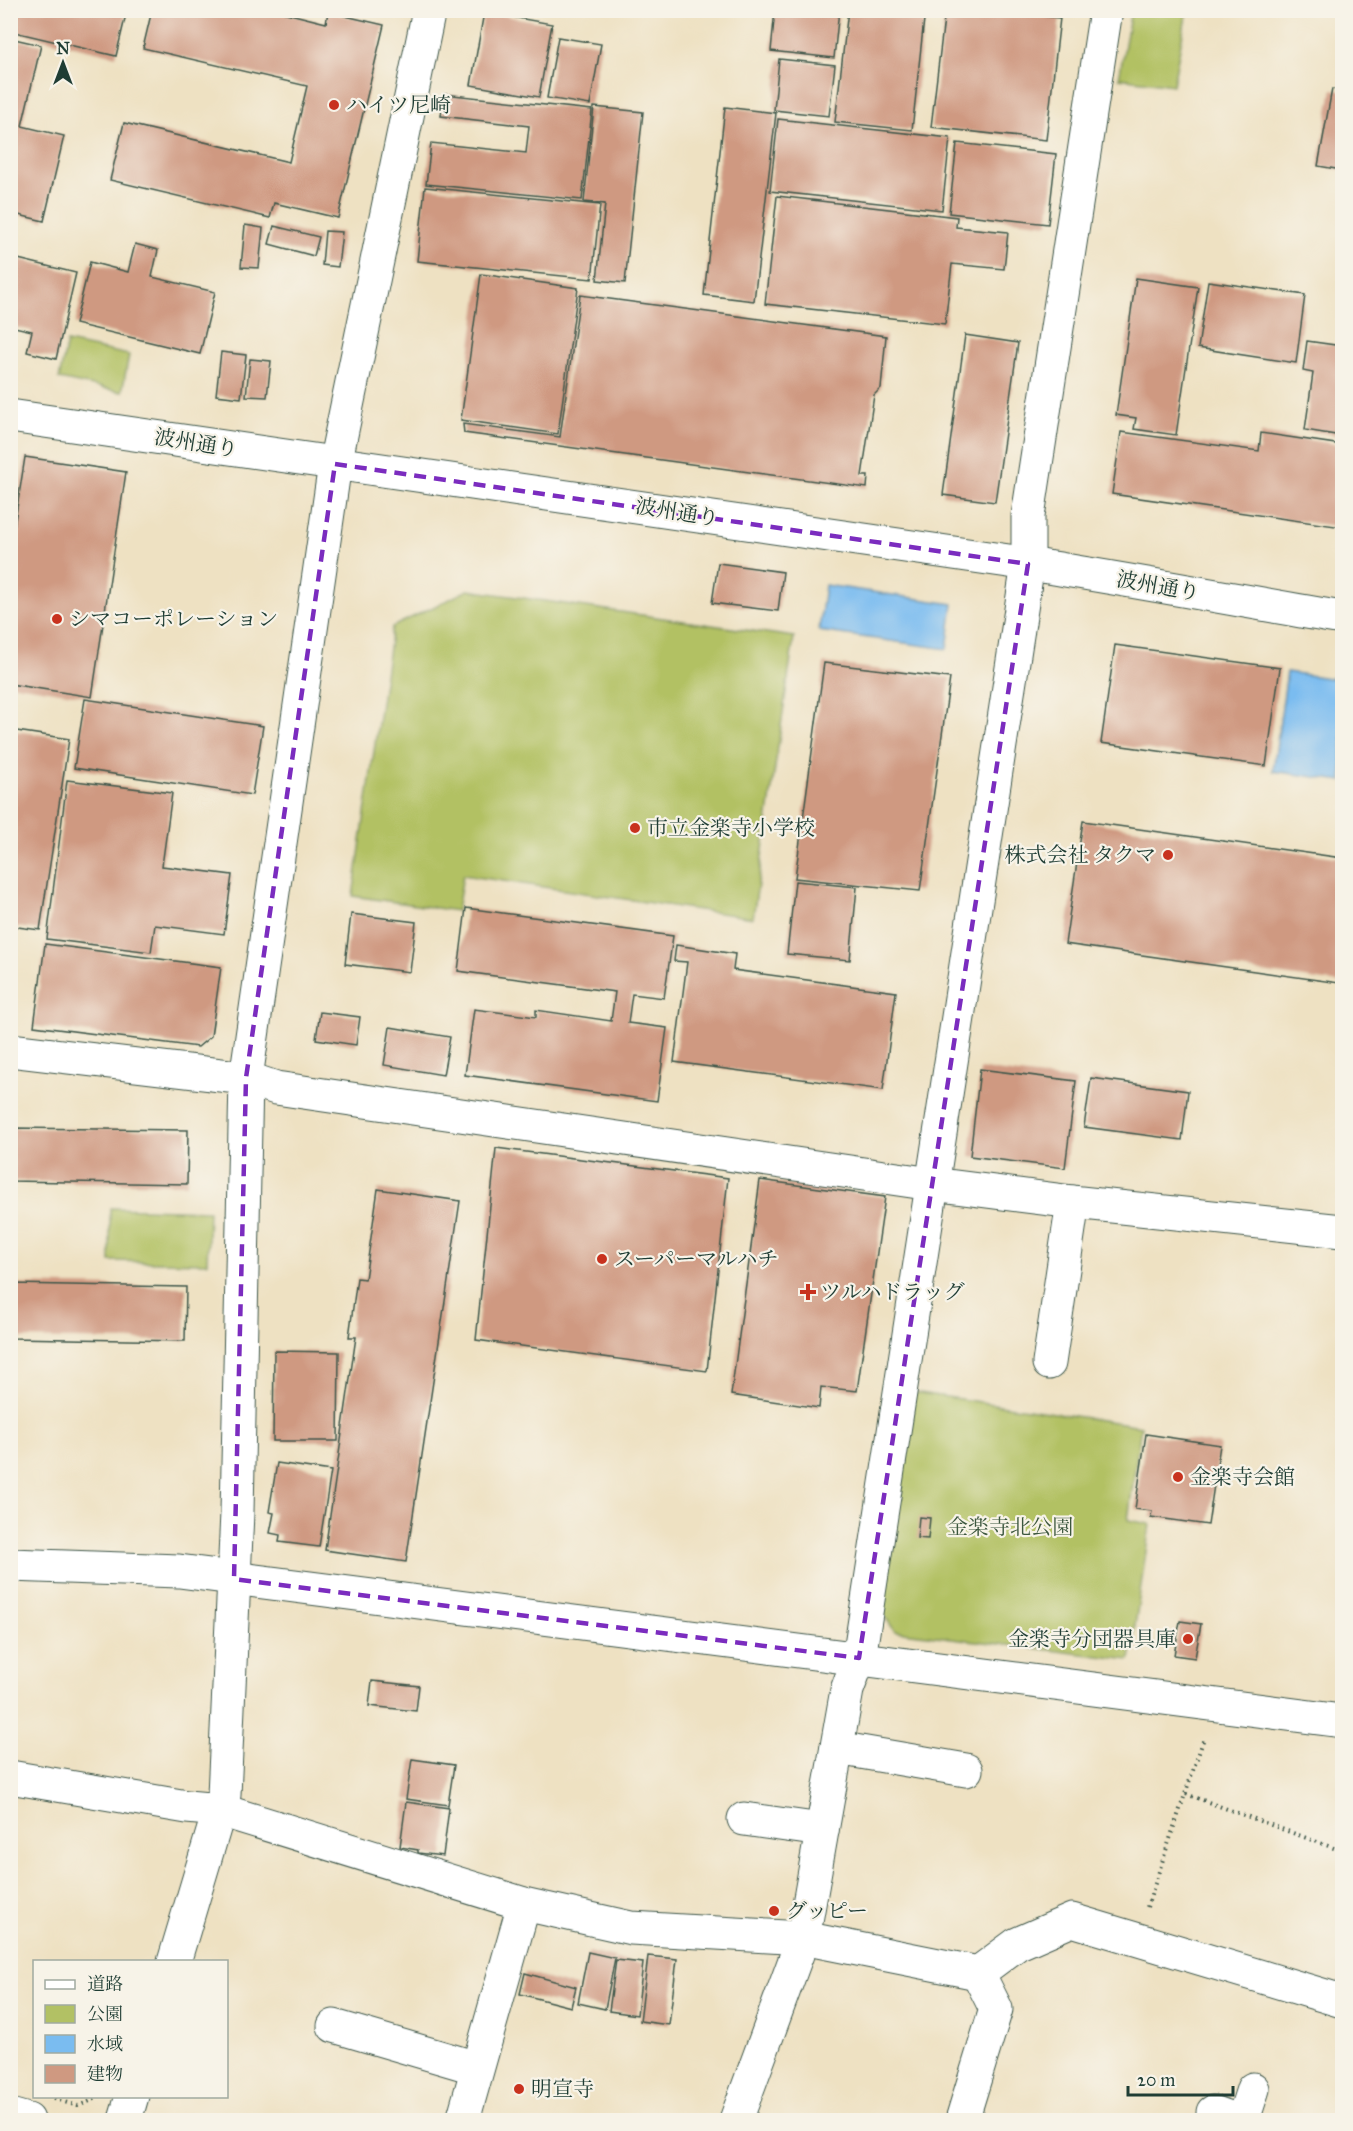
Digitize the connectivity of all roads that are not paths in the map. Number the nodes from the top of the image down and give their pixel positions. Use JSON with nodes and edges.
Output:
{"nodes":[{"id":1,"x":429,"y":10,"type":"edge"},
{"id":2,"x":1106,"y":10,"type":"edge"},
{"id":3,"x":10,"y":416,"type":"edge"},
{"id":4,"x":335,"y":464,"type":"junction"},
{"id":5,"x":1028,"y":564,"type":"junction"},
{"id":6,"x":1342,"y":618,"type":"edge"},
{"id":7,"x":10,"y":1050,"type":"edge"},
{"id":8,"x":246,"y":1078,"type":"junction"},
{"id":9,"x":932,"y":1184,"type":"junction"},
{"id":10,"x":1073,"y":1202,"type":"junction"},
{"id":11,"x":1342,"y":1231,"type":"edge"},
{"id":12,"x":1048,"y":1363,"type":"dead end"},
{"id":13,"x":10,"y":1564,"type":"edge"},
{"id":14,"x":234,"y":1579,"type":"junction"},
{"id":15,"x":859,"y":1658,"type":"junction"},
{"id":16,"x":1342,"y":1722,"type":"edge"},
{"id":17,"x":837,"y":1748,"type":"junction"},
{"id":18,"x":966,"y":1770,"type":"dead end"},
{"id":19,"x":10,"y":1777,"type":"edge"},
{"id":20,"x":220,"y":1810,"type":"junction"},
{"id":21,"x":744,"y":1818,"type":"dead end"},
{"id":22,"x":822,"y":1830,"type":"junction"},
{"id":23,"x":524,"y":1904,"type":"junction"},
{"id":24,"x":803,"y":1938,"type":"junction"},
{"id":25,"x":175,"y":1960,"type":"edge"},
{"id":26,"x":978,"y":1973,"type":"junction"},
{"id":27,"x":1342,"y":2001,"type":"edge"},
{"id":28,"x":334,"y":2026,"type":"dead end"},
{"id":29,"x":477,"y":2068,"type":"junction"},
{"id":30,"x":1253,"y":2089,"type":"dead end"},
{"id":31,"x":132,"y":2098,"type":"edge"},
{"id":32,"x":10,"y":2115,"type":"edge"},
{"id":33,"x":1231,"y":2118,"type":"edge"},
{"id":34,"x":28,"y":2121,"type":"edge"},
{"id":35,"x":125,"y":2121,"type":"edge"},
{"id":36,"x":463,"y":2121,"type":"edge"},
{"id":37,"x":736,"y":2121,"type":"edge"},
{"id":38,"x":962,"y":2121,"type":"edge"}],
"edges":[{"from":1,"to":4,"type":"street"},
{"from":2,"to":5,"type":"street"},
{"from":3,"to":4,"type":"street","name":"波州通り"},
{"from":4,"to":5,"type":"street","name":"波州通り"},
{"from":4,"to":8,"type":"street"},
{"from":5,"to":6,"type":"street","name":"波州通り"},
{"from":5,"to":9,"type":"street"},
{"from":7,"to":8,"type":"street"},
{"from":8,"to":9,"type":"street"},
{"from":8,"to":14,"type":"street"},
{"from":9,"to":10,"type":"street"},
{"from":9,"to":15,"type":"street"},
{"from":10,"to":11,"type":"street"},
{"from":10,"to":12,"type":"street"},
{"from":13,"to":14,"type":"street"},
{"from":14,"to":15,"type":"street"},
{"from":14,"to":20,"type":"street"},
{"from":15,"to":16,"type":"street"},
{"from":15,"to":17,"type":"street"},
{"from":17,"to":18,"type":"street"},
{"from":17,"to":22,"type":"street"},
{"from":19,"to":20,"type":"street"},
{"from":20,"to":23,"type":"street"},
{"from":20,"to":25,"type":"street"},
{"from":21,"to":22,"type":"street"},
{"from":22,"to":24,"type":"street"},
{"from":23,"to":24,"type":"street"},
{"from":23,"to":29,"type":"street"},
{"from":24,"to":26,"type":"street"},
{"from":24,"to":37,"type":"street"},
{"from":26,"to":27,"type":"street"},
{"from":26,"to":38,"type":"street"},
{"from":28,"to":29,"type":"street"},
{"from":29,"to":36,"type":"street"},
{"from":30,"to":33,"type":"street"},
{"from":31,"to":35,"type":"street"},
{"from":32,"to":34,"type":"street"}]}
